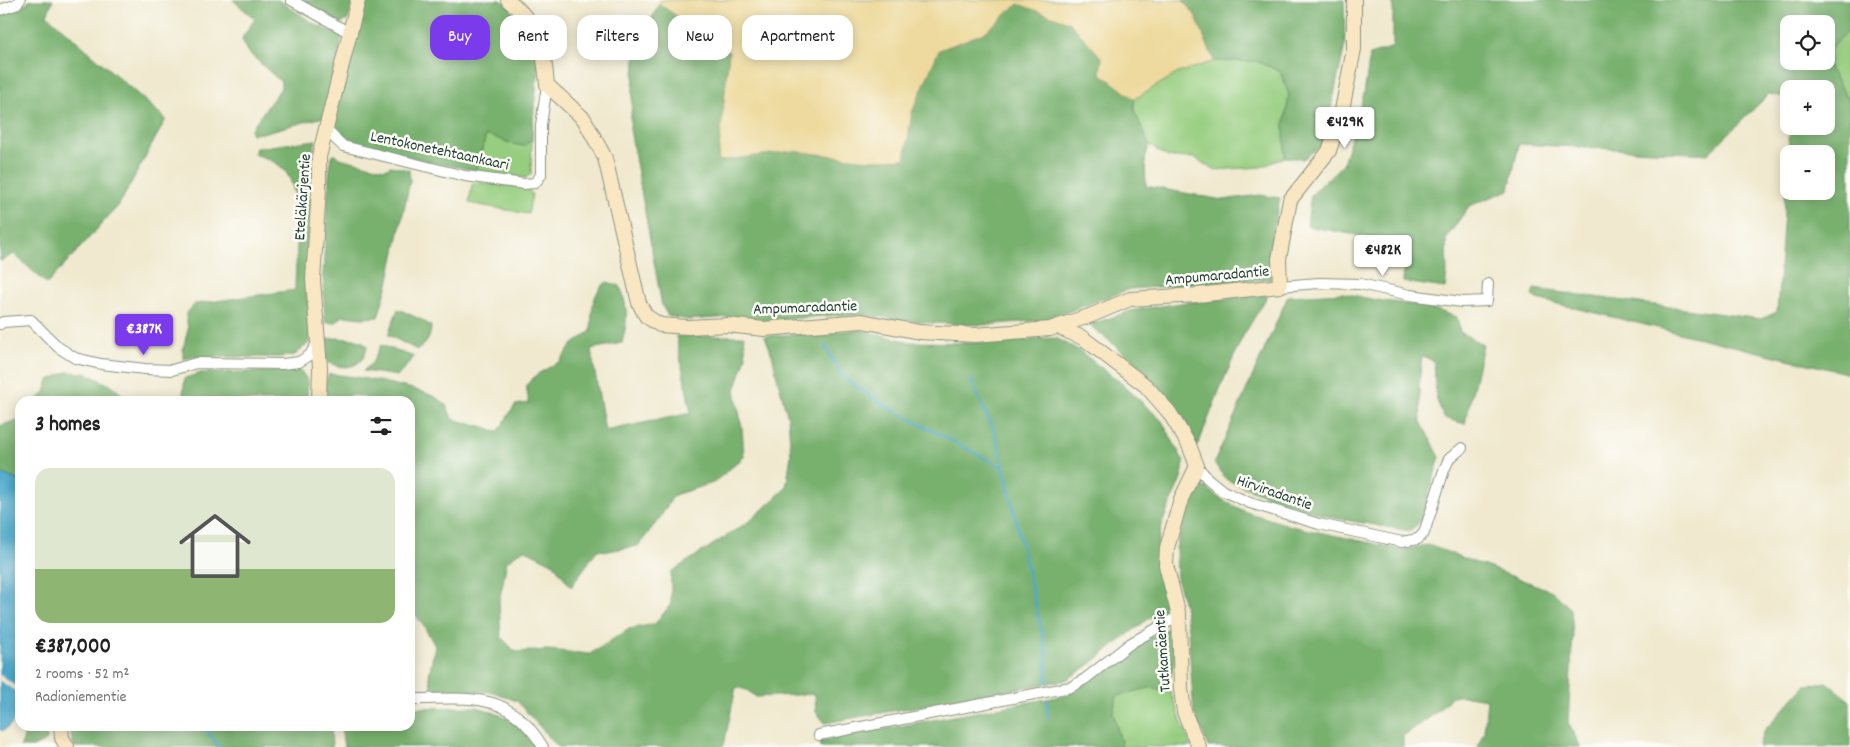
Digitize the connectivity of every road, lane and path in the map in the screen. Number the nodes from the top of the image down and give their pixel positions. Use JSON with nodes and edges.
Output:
{"nodes":[{"id":1,"x":20,"y":0,"type":"edge"},
{"id":2,"x":291,"y":0,"type":"edge"},
{"id":3,"x":358,"y":0,"type":"edge"},
{"id":4,"x":508,"y":0,"type":"edge"},
{"id":5,"x":1354,"y":0,"type":"edge"},
{"id":6,"x":0,"y":10,"type":"edge"},
{"id":7,"x":350,"y":33,"type":"junction"},
{"id":8,"x":547,"y":84,"type":"junction"},
{"id":9,"x":326,"y":130,"type":"junction"},
{"id":10,"x":1488,"y":284,"type":"dead end"},
{"id":11,"x":1280,"y":286,"type":"junction"},
{"id":12,"x":0,"y":324,"type":"edge"},
{"id":13,"x":1058,"y":326,"type":"junction"},
{"id":14,"x":317,"y":343,"type":"junction"},
{"id":15,"x":319,"y":396,"type":"edge"},
{"id":16,"x":1462,"y":448,"type":"dead end"},
{"id":17,"x":1197,"y":466,"type":"junction"},
{"id":18,"x":1179,"y":616,"type":"junction"},
{"id":19,"x":415,"y":699,"type":"edge"},
{"id":20,"x":61,"y":731,"type":"edge"},
{"id":21,"x":819,"y":735,"type":"dead end"},
{"id":22,"x":67,"y":747,"type":"edge"},
{"id":23,"x":543,"y":747,"type":"edge"},
{"id":24,"x":1199,"y":747,"type":"edge"}],
"edges":[{"from":1,"to":6,"type":"street"},
{"from":2,"to":7,"type":"street"},
{"from":3,"to":7,"type":"street","name":"Eteläkärjentie"},
{"from":4,"to":8,"type":"street","name":"Lentokonetehtaankaari"},
{"from":5,"to":11,"type":"street"},
{"from":7,"to":9,"type":"street","name":"Eteläkärjentie"},
{"from":8,"to":9,"type":"street","name":"Lentokonetehtaankaari"},
{"from":8,"to":13,"type":"street","name":"Ampumaradantie"},
{"from":9,"to":14,"type":"street","name":"Eteläkärjentie"},
{"from":10,"to":11,"type":"street"},
{"from":11,"to":13,"type":"street","name":"Ampumaradantie"},
{"from":12,"to":14,"type":"street"},
{"from":13,"to":17,"type":"street","name":"Hirviradantie"},
{"from":14,"to":15,"type":"street","name":"Eteläkärjentie"},
{"from":16,"to":17,"type":"street","name":"Hirviradantie"},
{"from":17,"to":18,"type":"street","name":"Tutkamäentie"},
{"from":18,"to":21,"type":"street"},
{"from":18,"to":24,"type":"street","name":"Tutkamäentie"},
{"from":19,"to":23,"type":"street"},
{"from":20,"to":22,"type":"street"}]}
